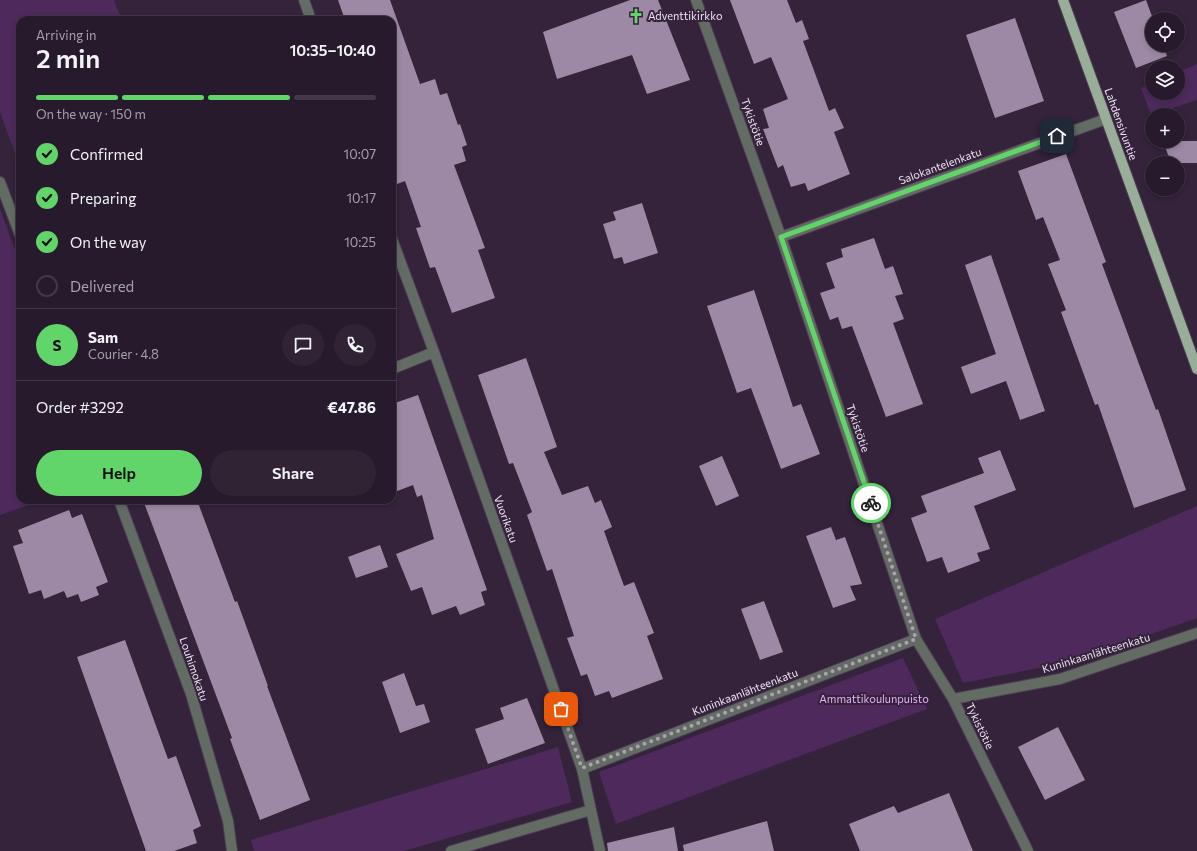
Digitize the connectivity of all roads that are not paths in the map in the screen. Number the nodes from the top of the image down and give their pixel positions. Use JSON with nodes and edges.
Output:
{"nodes":[{"id":1,"x":304,"y":0,"type":"edge"},
{"id":2,"x":696,"y":0,"type":"edge"},
{"id":3,"x":1063,"y":0,"type":"edge"},
{"id":4,"x":310,"y":16,"type":"edge"},
{"id":5,"x":1106,"y":119,"type":"junction"},
{"id":6,"x":0,"y":182,"type":"edge"},
{"id":7,"x":16,"y":224,"type":"edge"},
{"id":8,"x":781,"y":237,"type":"junction"},
{"id":9,"x":396,"y":249,"type":"edge"},
{"id":10,"x":434,"y":352,"type":"junction"},
{"id":11,"x":396,"y":367,"type":"edge"},
{"id":12,"x":1197,"y":369,"type":"edge"},
{"id":13,"x":120,"y":504,"type":"edge"},
{"id":14,"x":1197,"y":633,"type":"edge"},
{"id":15,"x":916,"y":639,"type":"junction"},
{"id":16,"x":953,"y":699,"type":"junction"},
{"id":17,"x":582,"y":768,"type":"junction"},
{"id":18,"x":591,"y":810,"type":"junction"},
{"id":19,"x":232,"y":851,"type":"edge"},
{"id":20,"x":451,"y":851,"type":"edge"},
{"id":21,"x":600,"y":851,"type":"edge"},
{"id":22,"x":1028,"y":851,"type":"edge"}],
"edges":[{"from":1,"to":4,"type":"street"},
{"from":2,"to":8,"type":"street","name":"Tykistötie"},
{"from":3,"to":5,"type":"main road","name":"Lahdensivuntie"},
{"from":5,"to":8,"type":"street","name":"Salokantelenkatu"},
{"from":5,"to":12,"type":"main road","name":"Lahdensivuntie"},
{"from":6,"to":7,"type":"street"},
{"from":8,"to":15,"type":"street","name":"Tykistötie"},
{"from":9,"to":10,"type":"street","name":"Vuorikatu"},
{"from":10,"to":11,"type":"street"},
{"from":10,"to":17,"type":"street","name":"Vuorikatu"},
{"from":13,"to":19,"type":"street","name":"Louhimokatu"},
{"from":14,"to":16,"type":"street","name":"Kuninkaanlähteenkatu"},
{"from":15,"to":16,"type":"street","name":"Tykistötie"},
{"from":15,"to":17,"type":"street","name":"Kuninkaanlähteenkatu"},
{"from":16,"to":22,"type":"street","name":"Tykistötie"},
{"from":17,"to":18,"type":"street","name":"Vuorikatu"},
{"from":18,"to":20,"type":"street"},
{"from":18,"to":21,"type":"street","name":"Vuorikatu"}]}
